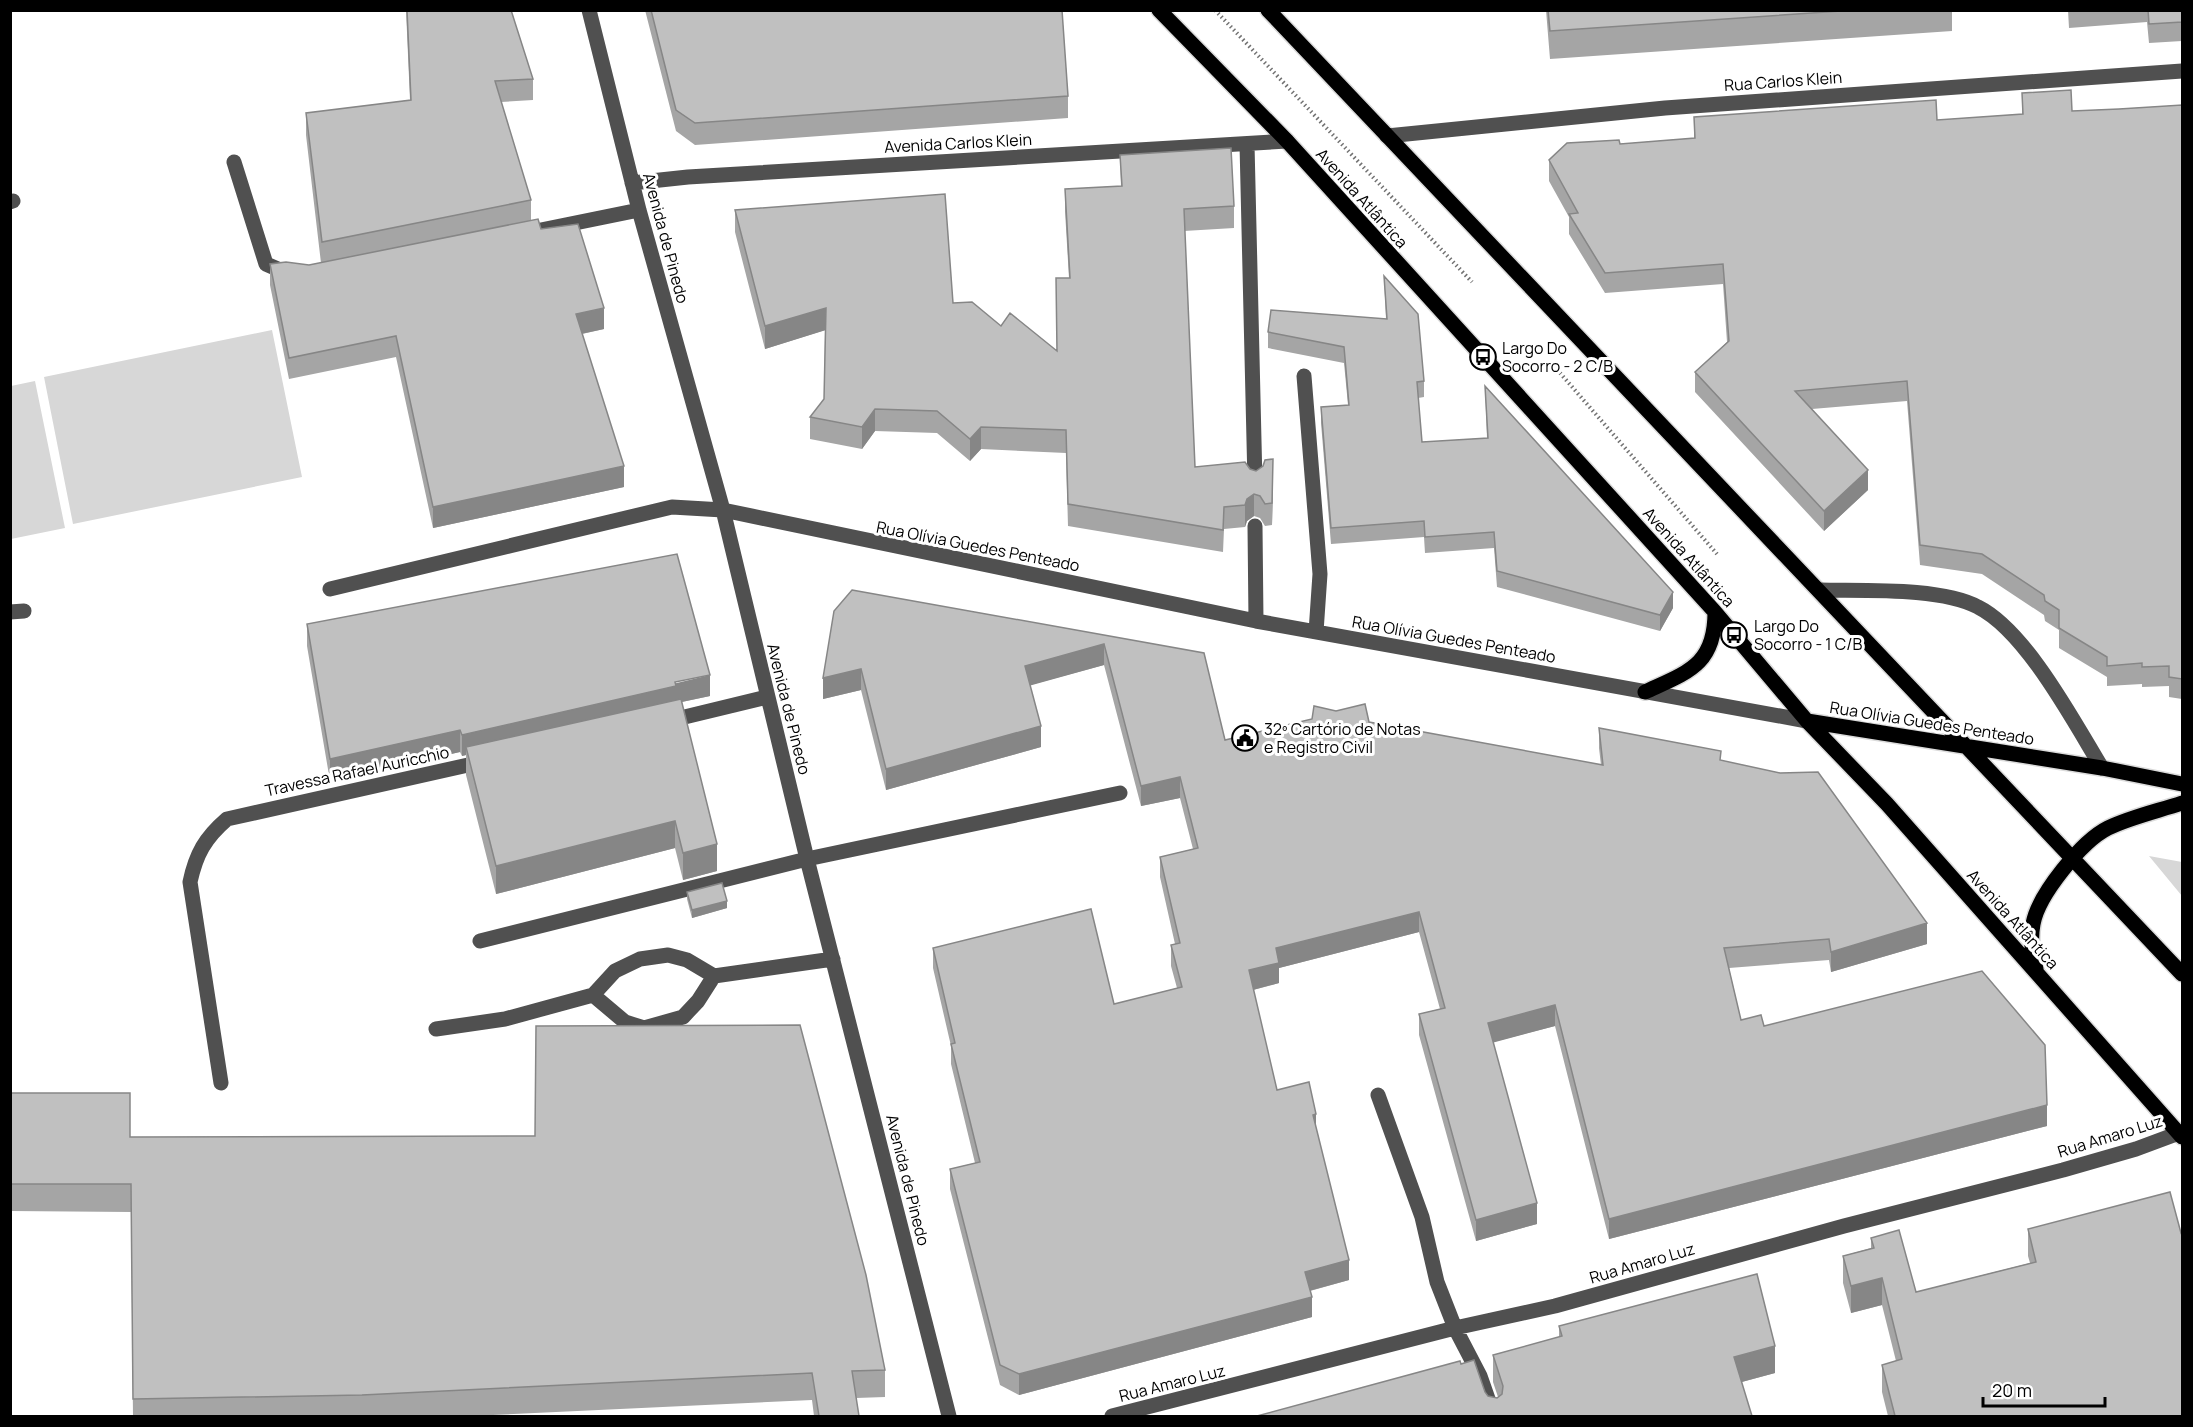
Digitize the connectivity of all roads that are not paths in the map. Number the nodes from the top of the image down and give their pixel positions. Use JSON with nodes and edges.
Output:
{"nodes":[{"id":1,"x":589,"y":10,"type":"edge"},
{"id":2,"x":1159,"y":10,"type":"edge"},
{"id":3,"x":1268,"y":10,"type":"edge"},
{"id":4,"x":2182,"y":71,"type":"edge"},
{"id":5,"x":1387,"y":136,"type":"junction"},
{"id":6,"x":1287,"y":141,"type":"junction"},
{"id":7,"x":1247,"y":144,"type":"junction"},
{"id":8,"x":234,"y":162,"type":"dead end"},
{"id":9,"x":632,"y":183,"type":"junction"},
{"id":10,"x":639,"y":210,"type":"junction"},
{"id":11,"x":513,"y":235,"type":"edge"},
{"id":12,"x":307,"y":277,"type":"edge"},
{"id":13,"x":1304,"y":376,"type":"dead end"},
{"id":14,"x":1255,"y":483,"type":"edge"},
{"id":15,"x":723,"y":510,"type":"junction"},
{"id":16,"x":1255,"y":526,"type":"edge"},
{"id":17,"x":330,"y":589,"type":"dead end"},
{"id":18,"x":1820,"y":590,"type":"junction"},
{"id":19,"x":1715,"y":612,"type":"junction"},
{"id":20,"x":1256,"y":621,"type":"junction"},
{"id":21,"x":1316,"y":632,"type":"junction"},
{"id":22,"x":1645,"y":692,"type":"junction"},
{"id":23,"x":767,"y":697,"type":"junction"},
{"id":24,"x":1807,"y":721,"type":"junction"},
{"id":25,"x":657,"y":724,"type":"edge"},
{"id":26,"x":1970,"y":748,"type":"junction"},
{"id":27,"x":506,"y":757,"type":"edge"},
{"id":28,"x":2102,"y":768,"type":"junction"},
{"id":29,"x":2182,"y":784,"type":"edge"},
{"id":30,"x":1120,"y":793,"type":"dead end"},
{"id":31,"x":2182,"y":803,"type":"edge"},
{"id":32,"x":2072,"y":857,"type":"junction"},
{"id":33,"x":807,"y":859,"type":"junction"},
{"id":34,"x":480,"y":940,"type":"dead end"},
{"id":35,"x":833,"y":959,"type":"junction"},
{"id":36,"x":2036,"y":972,"type":"junction"},
{"id":37,"x":2182,"y":974,"type":"edge"},
{"id":38,"x":714,"y":976,"type":"junction"},
{"id":39,"x":593,"y":995,"type":"junction"},
{"id":40,"x":436,"y":1029,"type":"dead end"},
{"id":41,"x":221,"y":1083,"type":"dead end"},
{"id":42,"x":1378,"y":1095,"type":"dead end"},
{"id":43,"x":2181,"y":1135,"type":"edge"},
{"id":44,"x":1455,"y":1328,"type":"junction"},
{"id":45,"x":949,"y":1416,"type":"edge"},
{"id":46,"x":1112,"y":1416,"type":"edge"},
{"id":47,"x":1494,"y":1416,"type":"edge"}],
"edges":[{"from":1,"to":9,"type":"street","name":"Avenida de Pinedo"},
{"from":2,"to":6,"type":"main road","name":"Avenida Atlântica"},
{"from":3,"to":5,"type":"main road"},
{"from":4,"to":5,"type":"street","name":"Rua Carlos Klein"},
{"from":5,"to":18,"type":"main road"},
{"from":6,"to":7,"type":"street","name":"Avenida Carlos Klein"},
{"from":6,"to":19,"type":"main road","name":"Avenida Atlântica"},
{"from":7,"to":9,"type":"street","name":"Avenida Carlos Klein"},
{"from":7,"to":14,"type":"street"},
{"from":8,"to":12,"type":"street"},
{"from":9,"to":10,"type":"street","name":"Avenida de Pinedo"},
{"from":10,"to":11,"type":"street"},
{"from":10,"to":15,"type":"street","name":"Avenida de Pinedo"},
{"from":13,"to":21,"type":"street"},
{"from":15,"to":17,"type":"street","name":"Rua Olívia Guedes Penteado"},
{"from":15,"to":20,"type":"street","name":"Rua Olívia Guedes Penteado"},
{"from":15,"to":23,"type":"street","name":"Avenida de Pinedo"},
{"from":16,"to":20,"type":"street"},
{"from":18,"to":26,"type":"main road"},
{"from":18,"to":28,"type":"street"},
{"from":19,"to":22,"type":"main road"},
{"from":19,"to":24,"type":"main road","name":"Avenida Atlântica"},
{"from":20,"to":21,"type":"street","name":"Rua Olívia Guedes Penteado"},
{"from":21,"to":22,"type":"street","name":"Rua Olívia Guedes Penteado"},
{"from":22,"to":24,"type":"street","name":"Rua Olívia Guedes Penteado"},
{"from":23,"to":25,"type":"street"},
{"from":23,"to":33,"type":"street","name":"Avenida de Pinedo"},
{"from":24,"to":26,"type":"main road","name":"Rua Olívia Guedes Penteado"},
{"from":24,"to":36,"type":"main road","name":"Avenida Atlântica"},
{"from":26,"to":28,"type":"main road","name":"Rua Olívia Guedes Penteado"},
{"from":26,"to":32,"type":"main road"},
{"from":27,"to":41,"type":"street","name":"Travessa Rafael Auricchio"},
{"from":28,"to":29,"type":"main road","name":"Rua Olívia Guedes Penteado"},
{"from":30,"to":33,"type":"street"},
{"from":31,"to":32,"type":"main road"},
{"from":32,"to":36,"type":"main road"},
{"from":32,"to":37,"type":"main road"},
{"from":33,"to":34,"type":"street"},
{"from":33,"to":35,"type":"street","name":"Avenida de Pinedo"},
{"from":35,"to":38,"type":"street"},
{"from":35,"to":45,"type":"street","name":"Avenida de Pinedo"},
{"from":36,"to":43,"type":"main road","name":"Avenida Atlântica"},
{"from":38,"to":39,"type":"street"},
{"from":38,"to":39,"type":"street"},
{"from":39,"to":40,"type":"street"},
{"from":42,"to":44,"type":"street"},
{"from":43,"to":44,"type":"street","name":"Rua Amaro Luz"},
{"from":44,"to":46,"type":"street","name":"Rua Amaro Luz"},
{"from":44,"to":47,"type":"street"}]}
